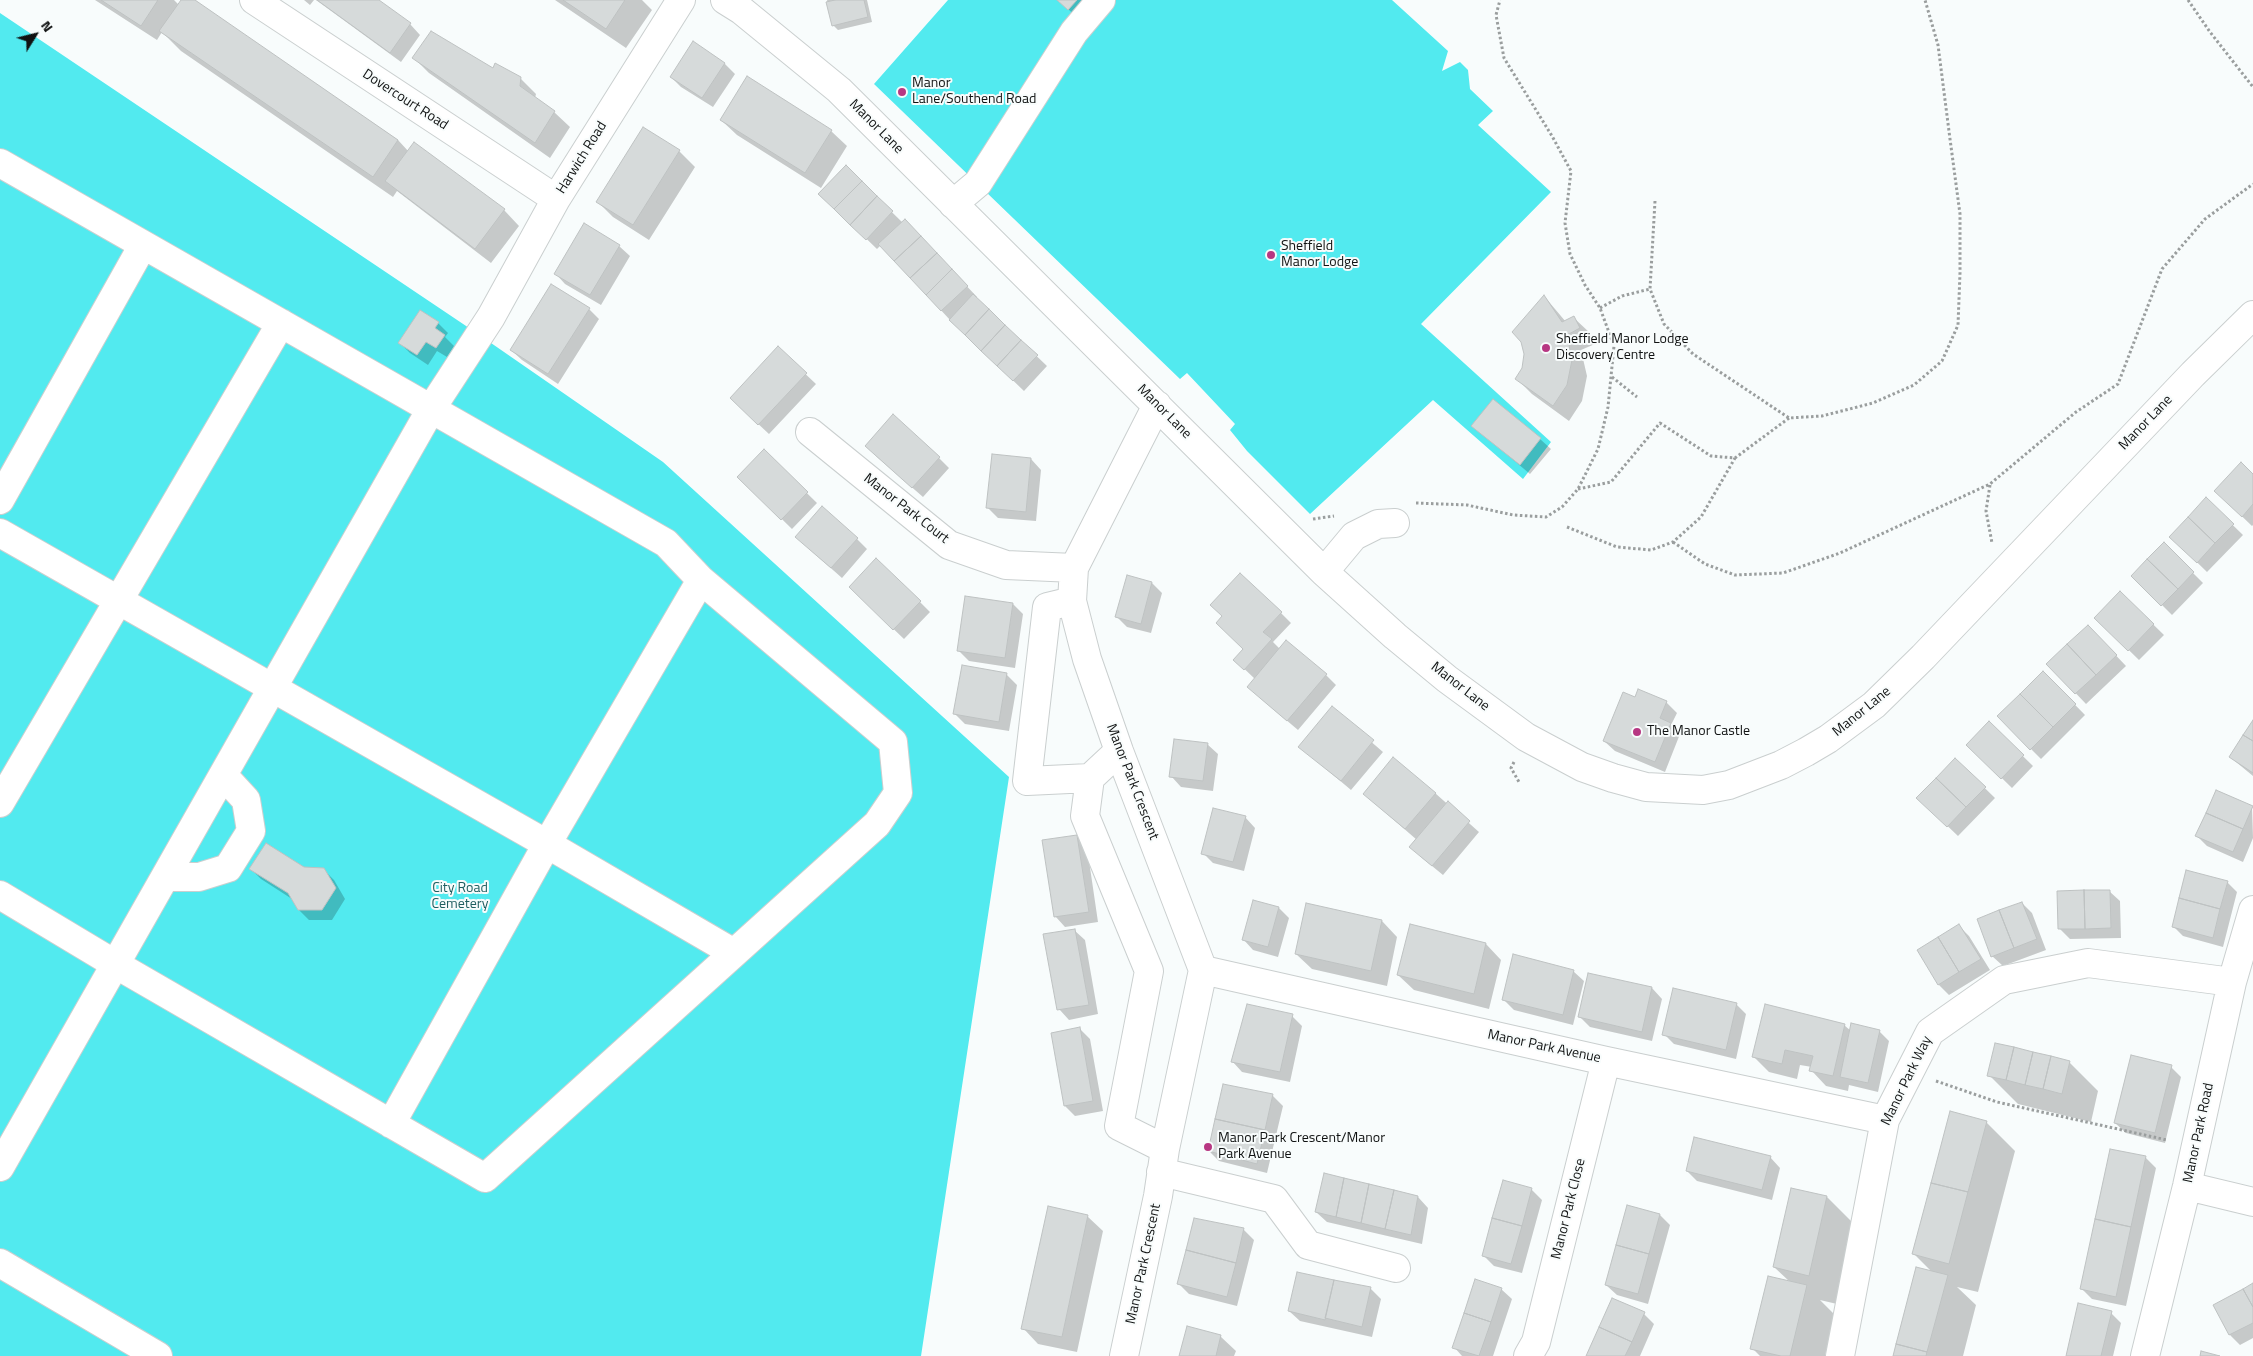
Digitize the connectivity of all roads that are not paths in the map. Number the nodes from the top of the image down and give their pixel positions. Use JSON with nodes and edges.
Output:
{"nodes":[{"id":1,"x":254,"y":0,"type":"edge"},
{"id":2,"x":681,"y":0,"type":"edge"},
{"id":3,"x":1101,"y":0,"type":"edge"},
{"id":4,"x":738,"y":3,"type":"edge"},
{"id":5,"x":0,"y":163,"type":"edge"},
{"id":6,"x":556,"y":199,"type":"junction"},
{"id":7,"x":953,"y":204,"type":"junction"},
{"id":8,"x":143,"y":245,"type":"junction"},
{"id":9,"x":2253,"y":315,"type":"edge"},
{"id":10,"x":281,"y":323,"type":"junction"},
{"id":11,"x":1157,"y":405,"type":"junction"},
{"id":12,"x":431,"y":409,"type":"junction"},
{"id":13,"x":810,"y":432,"type":"dead end"},
{"id":14,"x":0,"y":500,"type":"edge"},
{"id":15,"x":1395,"y":523,"type":"dead end"},
{"id":16,"x":0,"y":533,"type":"edge"},
{"id":17,"x":1074,"y":568,"type":"junction"},
{"id":18,"x":1324,"y":572,"type":"junction"},
{"id":19,"x":701,"y":580,"type":"junction"},
{"id":20,"x":118,"y":601,"type":"junction"},
{"id":21,"x":1072,"y":601,"type":"junction"},
{"id":22,"x":272,"y":690,"type":"junction"},
{"id":23,"x":1119,"y":752,"type":"junction"},
{"id":24,"x":223,"y":775,"type":"junction"},
{"id":25,"x":1090,"y":778,"type":"junction"},
{"id":26,"x":0,"y":803,"type":"edge"},
{"id":27,"x":547,"y":844,"type":"junction"},
{"id":28,"x":165,"y":877,"type":"junction"},
{"id":29,"x":0,"y":895,"type":"edge"},
{"id":30,"x":2253,"y":910,"type":"edge"},
{"id":31,"x":734,"y":953,"type":"junction"},
{"id":32,"x":115,"y":964,"type":"junction"},
{"id":33,"x":1203,"y":970,"type":"junction"},
{"id":34,"x":2232,"y":982,"type":"junction"},
{"id":35,"x":1606,"y":1061,"type":"junction"},
{"id":36,"x":1885,"y":1120,"type":"junction"},
{"id":37,"x":392,"y":1124,"type":"junction"},
{"id":38,"x":1163,"y":1161,"type":"junction"},
{"id":39,"x":0,"y":1167,"type":"edge"},
{"id":40,"x":2188,"y":1186,"type":"junction"},
{"id":41,"x":2253,"y":1202,"type":"edge"},
{"id":42,"x":0,"y":1263,"type":"edge"},
{"id":43,"x":1396,"y":1268,"type":"dead end"},
{"id":44,"x":158,"y":1356,"type":"edge"},
{"id":45,"x":1124,"y":1356,"type":"edge"},
{"id":46,"x":1528,"y":1356,"type":"edge"},
{"id":47,"x":1840,"y":1356,"type":"edge"},
{"id":48,"x":2145,"y":1356,"type":"edge"}],
"edges":[{"from":1,"to":6,"type":"street","name":"Dovercourt Road"},
{"from":2,"to":6,"type":"street","name":"Harwich Road"},
{"from":3,"to":7,"type":"street"},
{"from":4,"to":7,"type":"street","name":"Manor Lane"},
{"from":5,"to":8,"type":"street"},
{"from":6,"to":12,"type":"street","name":"Harwich Road"},
{"from":7,"to":11,"type":"street","name":"Manor Lane"},
{"from":8,"to":10,"type":"street"},
{"from":8,"to":14,"type":"street"},
{"from":9,"to":18,"type":"street","name":"Manor Lane"},
{"from":10,"to":12,"type":"street"},
{"from":10,"to":20,"type":"street"},
{"from":11,"to":17,"type":"street","name":"Manor Park Crescent"},
{"from":11,"to":18,"type":"street","name":"Manor Lane"},
{"from":12,"to":19,"type":"street"},
{"from":12,"to":22,"type":"street","name":"Harwich Road"},
{"from":13,"to":17,"type":"street","name":"Manor Park Court"},
{"from":15,"to":18,"type":"street"},
{"from":16,"to":20,"type":"street"},
{"from":17,"to":21,"type":"street","name":"Manor Park Crescent"},
{"from":19,"to":27,"type":"street"},
{"from":19,"to":31,"type":"street"},
{"from":20,"to":22,"type":"street"},
{"from":20,"to":26,"type":"street"},
{"from":21,"to":23,"type":"street","name":"Manor Park Crescent"},
{"from":21,"to":25,"type":"street"},
{"from":22,"to":24,"type":"street","name":"Harwich Road"},
{"from":22,"to":27,"type":"street"},
{"from":23,"to":25,"type":"street"},
{"from":23,"to":33,"type":"street","name":"Manor Park Crescent"},
{"from":24,"to":28,"type":"street","name":"Harwich Road"},
{"from":24,"to":28,"type":"street"},
{"from":25,"to":38,"type":"street"},
{"from":27,"to":31,"type":"street"},
{"from":27,"to":37,"type":"street"},
{"from":28,"to":32,"type":"street","name":"Harwich Road"},
{"from":29,"to":32,"type":"street"},
{"from":30,"to":34,"type":"street","name":"Manor Park Road"},
{"from":31,"to":37,"type":"street"},
{"from":32,"to":37,"type":"street"},
{"from":32,"to":39,"type":"street","name":"Harwich Road"},
{"from":33,"to":35,"type":"street","name":"Manor Park Avenue"},
{"from":33,"to":38,"type":"street","name":"Manor Park Crescent"},
{"from":34,"to":36,"type":"street","name":"Manor Park Way"},
{"from":34,"to":40,"type":"street","name":"Manor Park Road"},
{"from":35,"to":36,"type":"street","name":"Manor Park Avenue"},
{"from":35,"to":46,"type":"street","name":"Manor Park Close"},
{"from":36,"to":47,"type":"street","name":"Manor Park Way"},
{"from":38,"to":43,"type":"street"},
{"from":38,"to":45,"type":"street","name":"Manor Park Crescent"},
{"from":40,"to":41,"type":"street"},
{"from":40,"to":48,"type":"street","name":"Manor Park Road"},
{"from":42,"to":44,"type":"street"}]}
